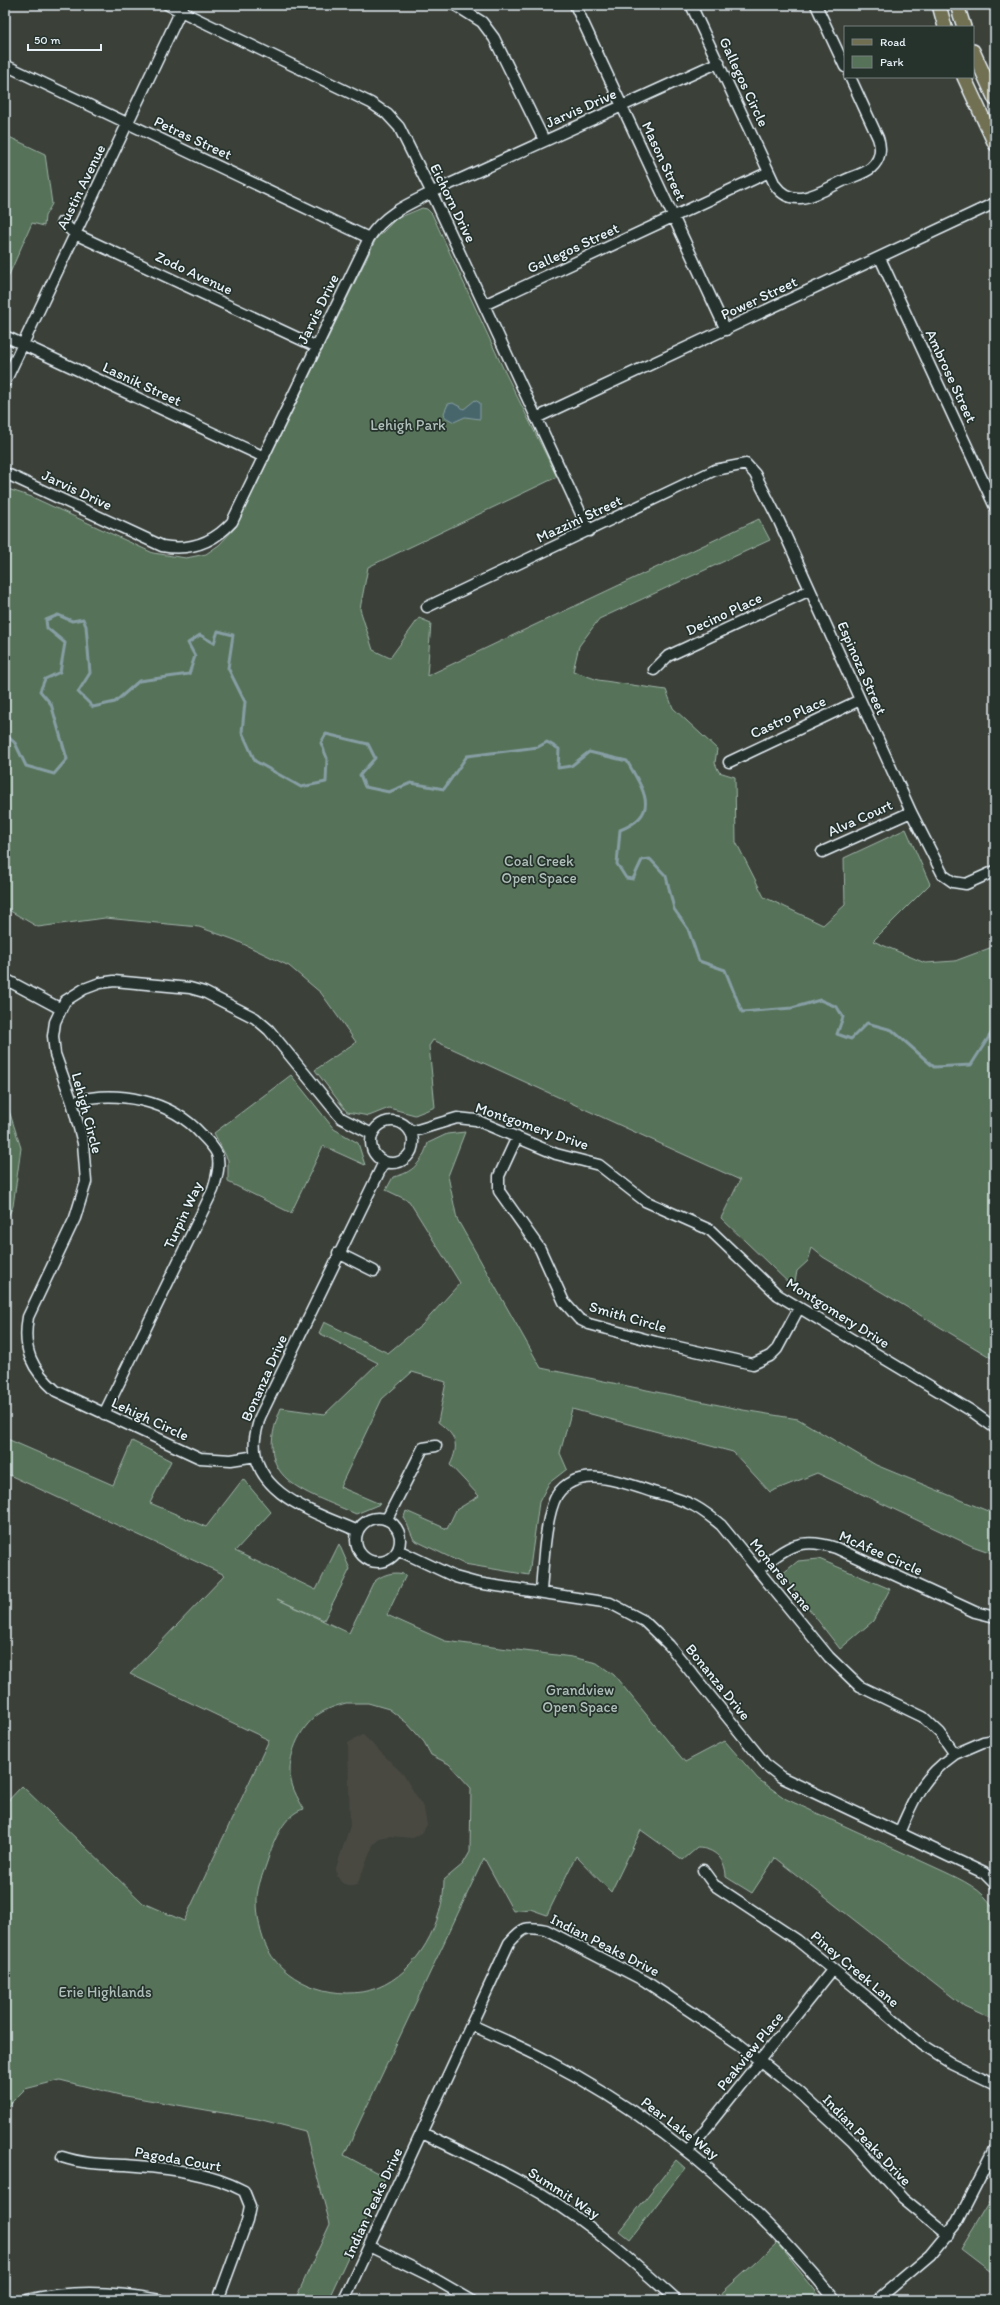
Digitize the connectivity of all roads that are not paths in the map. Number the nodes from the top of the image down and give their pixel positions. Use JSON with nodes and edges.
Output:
{"nodes":[{"id":1,"x":168,"y":5,"type":"edge"},
{"id":2,"x":455,"y":5,"type":"edge"},
{"id":3,"x":575,"y":5,"type":"edge"},
{"id":4,"x":691,"y":5,"type":"edge"},
{"id":5,"x":816,"y":5,"type":"edge"},
{"id":6,"x":939,"y":5,"type":"edge"},
{"id":7,"x":957,"y":5,"type":"edge"},
{"id":8,"x":182,"y":8,"type":"edge"},
{"id":9,"x":945,"y":26,"type":"edge"},
{"id":10,"x":964,"y":26,"type":"edge"},
{"id":11,"x":974,"y":53,"type":"edge"},
{"id":12,"x":719,"y":62,"type":"junction"},
{"id":13,"x":5,"y":65,"type":"edge"},
{"id":14,"x":844,"y":65,"type":"edge"},
{"id":15,"x":850,"y":78,"type":"edge"},
{"id":16,"x":964,"y":78,"type":"edge"},
{"id":17,"x":995,"y":99,"type":"edge"},
{"id":18,"x":622,"y":106,"type":"junction"},
{"id":19,"x":128,"y":123,"type":"junction"},
{"id":20,"x":544,"y":140,"type":"junction"},
{"id":21,"x":995,"y":144,"type":"edge"},
{"id":22,"x":769,"y":172,"type":"junction"},
{"id":23,"x":432,"y":193,"type":"junction"},
{"id":24,"x":995,"y":203,"type":"edge"},
{"id":25,"x":674,"y":218,"type":"junction"},
{"id":26,"x":62,"y":222,"type":"dead end"},
{"id":27,"x":75,"y":234,"type":"junction"},
{"id":28,"x":369,"y":238,"type":"junction"},
{"id":29,"x":880,"y":258,"type":"junction"},
{"id":30,"x":484,"y":305,"type":"junction"},
{"id":31,"x":726,"y":330,"type":"junction"},
{"id":32,"x":7,"y":337,"type":"dead end"},
{"id":33,"x":23,"y":344,"type":"junction"},
{"id":34,"x":317,"y":347,"type":"junction"},
{"id":35,"x":5,"y":382,"type":"edge"},
{"id":36,"x":536,"y":418,"type":"junction"},
{"id":37,"x":264,"y":457,"type":"junction"},
{"id":38,"x":746,"y":464,"type":"joint"},
{"id":39,"x":5,"y":473,"type":"edge"},
{"id":40,"x":995,"y":507,"type":"edge"},
{"id":41,"x":589,"y":531,"type":"junction"},
{"id":42,"x":810,"y":590,"type":"junction"},
{"id":43,"x":427,"y":607,"type":"dead end"},
{"id":44,"x":654,"y":670,"type":"dead end"},
{"id":45,"x":860,"y":700,"type":"junction"},
{"id":46,"x":730,"y":762,"type":"dead end"},
{"id":47,"x":911,"y":812,"type":"junction"},
{"id":48,"x":822,"y":852,"type":"dead end"},
{"id":49,"x":995,"y":871,"type":"edge"},
{"id":50,"x":5,"y":979,"type":"edge"},
{"id":51,"x":61,"y":1009,"type":"junction"},
{"id":52,"x":72,"y":1102,"type":"junction"},
{"id":53,"x":411,"y":1132,"type":"junction"},
{"id":54,"x":372,"y":1134,"type":"junction"},
{"id":55,"x":517,"y":1137,"type":"junction"},
{"id":56,"x":384,"y":1162,"type":"junction"},
{"id":57,"x":337,"y":1256,"type":"junction"},
{"id":58,"x":374,"y":1271,"type":"dead end"},
{"id":59,"x":799,"y":1308,"type":"junction"},
{"id":60,"x":104,"y":1414,"type":"junction"},
{"id":61,"x":995,"y":1428,"type":"edge"},
{"id":62,"x":436,"y":1446,"type":"dead end"},
{"id":63,"x":256,"y":1456,"type":"junction"},
{"id":64,"x":387,"y":1519,"type":"junction"},
{"id":65,"x":358,"y":1530,"type":"junction"},
{"id":66,"x":398,"y":1550,"type":"junction"},
{"id":67,"x":758,"y":1570,"type":"junction"},
{"id":68,"x":541,"y":1591,"type":"junction"},
{"id":69,"x":995,"y":1617,"type":"edge"},
{"id":70,"x":995,"y":1740,"type":"edge"},
{"id":71,"x":955,"y":1754,"type":"junction"},
{"id":72,"x":899,"y":1833,"type":"junction"},
{"id":73,"x":703,"y":1870,"type":"dead end"},
{"id":74,"x":995,"y":1884,"type":"edge"},
{"id":75,"x":833,"y":1969,"type":"junction"},
{"id":76,"x":472,"y":2025,"type":"junction"},
{"id":77,"x":761,"y":2062,"type":"junction"},
{"id":78,"x":995,"y":2084,"type":"edge"},
{"id":79,"x":422,"y":2133,"type":"junction"},
{"id":80,"x":995,"y":2149,"type":"edge"},
{"id":81,"x":688,"y":2151,"type":"junction"},
{"id":82,"x":62,"y":2157,"type":"dead end"},
{"id":83,"x":948,"y":2235,"type":"junction"},
{"id":84,"x":369,"y":2246,"type":"junction"},
{"id":85,"x":26,"y":2300,"type":"edge"},
{"id":86,"x":160,"y":2300,"type":"edge"},
{"id":87,"x":218,"y":2300,"type":"edge"},
{"id":88,"x":344,"y":2300,"type":"edge"},
{"id":89,"x":471,"y":2300,"type":"edge"},
{"id":90,"x":676,"y":2300,"type":"edge"},
{"id":91,"x":835,"y":2300,"type":"edge"},
{"id":92,"x":877,"y":2300,"type":"edge"}],
"edges":[{"from":1,"to":8,"type":"street","name":"Eichorn Drive"},
{"from":2,"to":20,"type":"street"},
{"from":3,"to":18,"type":"street","name":"Mason Street"},
{"from":4,"to":12,"type":"street","name":"Gallegos Circle"},
{"from":5,"to":14,"type":"street"},
{"from":6,"to":9,"type":"main road"},
{"from":7,"to":10,"type":"main road"},
{"from":8,"to":19,"type":"street","name":"Austin Avenue"},
{"from":8,"to":23,"type":"street","name":"Eichorn Drive"},
{"from":11,"to":17,"type":"main road"},
{"from":12,"to":18,"type":"street","name":"Jarvis Drive"},
{"from":12,"to":22,"type":"street","name":"Gallegos Circle"},
{"from":13,"to":19,"type":"street","name":"Petras Street"},
{"from":15,"to":22,"type":"street","name":"Gallegos Circle"},
{"from":16,"to":21,"type":"main road"},
{"from":18,"to":20,"type":"street","name":"Jarvis Drive"},
{"from":18,"to":25,"type":"street","name":"Mason Street"},
{"from":19,"to":27,"type":"street","name":"Austin Avenue"},
{"from":19,"to":28,"type":"street","name":"Petras Street"},
{"from":20,"to":23,"type":"street","name":"Jarvis Drive"},
{"from":22,"to":25,"type":"street"},
{"from":23,"to":28,"type":"street","name":"Jarvis Drive"},
{"from":23,"to":30,"type":"street","name":"Eichorn Drive"},
{"from":24,"to":29,"type":"street","name":"Power Street"},
{"from":25,"to":30,"type":"street","name":"Gallegos Street"},
{"from":25,"to":31,"type":"street","name":"Mason Street"},
{"from":26,"to":27,"type":"street","name":"Zodo Avenue"},
{"from":27,"to":33,"type":"street","name":"Austin Avenue"},
{"from":27,"to":34,"type":"street","name":"Zodo Avenue"},
{"from":28,"to":34,"type":"street","name":"Jarvis Drive"},
{"from":29,"to":31,"type":"street","name":"Power Street"},
{"from":29,"to":40,"type":"street","name":"Ambrose Street"},
{"from":30,"to":36,"type":"street","name":"Eichorn Drive"},
{"from":31,"to":36,"type":"street","name":"Power Street"},
{"from":32,"to":33,"type":"street","name":"Lasnik Street"},
{"from":33,"to":35,"type":"street","name":"Austin Avenue"},
{"from":33,"to":37,"type":"street","name":"Lasnik Street"},
{"from":34,"to":37,"type":"street","name":"Jarvis Drive"},
{"from":36,"to":41,"type":"street","name":"Eichorn Drive"},
{"from":37,"to":39,"type":"street","name":"Jarvis Drive"},
{"from":38,"to":41,"type":"street","name":"Mazzini Street"},
{"from":38,"to":42,"type":"street","name":"Espinoza Street"},
{"from":41,"to":43,"type":"street","name":"Mazzini Street"},
{"from":42,"to":44,"type":"street","name":"Decino Place"},
{"from":42,"to":45,"type":"street","name":"Espinoza Street"},
{"from":45,"to":46,"type":"street","name":"Castro Place"},
{"from":45,"to":47,"type":"street","name":"Espinoza Street"},
{"from":47,"to":48,"type":"street","name":"Alva Court"},
{"from":47,"to":49,"type":"street","name":"Espinoza Street"},
{"from":50,"to":51,"type":"street"},
{"from":51,"to":52,"type":"street","name":"Lehigh Circle"},
{"from":51,"to":54,"type":"street","name":"Lehigh Circle"},
{"from":52,"to":60,"type":"street","name":"Lehigh Circle"},
{"from":52,"to":60,"type":"street","name":"Turpin Way"},
{"from":53,"to":54,"type":"street"},
{"from":53,"to":55,"type":"street","name":"Montgomery Drive"},
{"from":53,"to":56,"type":"street"},
{"from":54,"to":56,"type":"street"},
{"from":55,"to":59,"type":"street","name":"Montgomery Drive"},
{"from":55,"to":59,"type":"street","name":"Smith Circle"},
{"from":56,"to":57,"type":"street"},
{"from":57,"to":58,"type":"street"},
{"from":57,"to":63,"type":"street","name":"Bonanza Drive"},
{"from":59,"to":61,"type":"street","name":"Montgomery Drive"},
{"from":60,"to":63,"type":"street","name":"Lehigh Circle"},
{"from":62,"to":64,"type":"street"},
{"from":63,"to":65,"type":"street","name":"Bonanza Drive"},
{"from":64,"to":65,"type":"street"},
{"from":64,"to":66,"type":"street"},
{"from":65,"to":66,"type":"street"},
{"from":66,"to":68,"type":"street","name":"Bonanza Drive"},
{"from":67,"to":68,"type":"street","name":"Monares Lane"},
{"from":67,"to":69,"type":"street","name":"McAfee Circle"},
{"from":67,"to":71,"type":"street","name":"Monares Lane"},
{"from":68,"to":72,"type":"street","name":"Bonanza Drive"},
{"from":70,"to":71,"type":"street"},
{"from":71,"to":72,"type":"street"},
{"from":72,"to":74,"type":"street","name":"Bonanza Drive"},
{"from":73,"to":75,"type":"street","name":"Piney Creek Lane"},
{"from":75,"to":77,"type":"street","name":"Peakview Place"},
{"from":75,"to":78,"type":"street","name":"Piney Creek Lane"},
{"from":76,"to":77,"type":"street","name":"Indian Peaks Drive"},
{"from":76,"to":79,"type":"street","name":"Indian Peaks Drive"},
{"from":76,"to":81,"type":"street","name":"Pear Lake Way"},
{"from":77,"to":81,"type":"street","name":"Peakview Place"},
{"from":77,"to":83,"type":"street","name":"Indian Peaks Drive"},
{"from":79,"to":84,"type":"street","name":"Indian Peaks Drive"},
{"from":79,"to":90,"type":"street","name":"Summit Way"},
{"from":80,"to":83,"type":"street"},
{"from":81,"to":91,"type":"street","name":"Pear Lake Way"},
{"from":82,"to":87,"type":"street","name":"Pagoda Court"},
{"from":83,"to":92,"type":"street"},
{"from":84,"to":88,"type":"street","name":"Indian Peaks Drive"},
{"from":84,"to":89,"type":"street"},
{"from":85,"to":86,"type":"street"}]}
